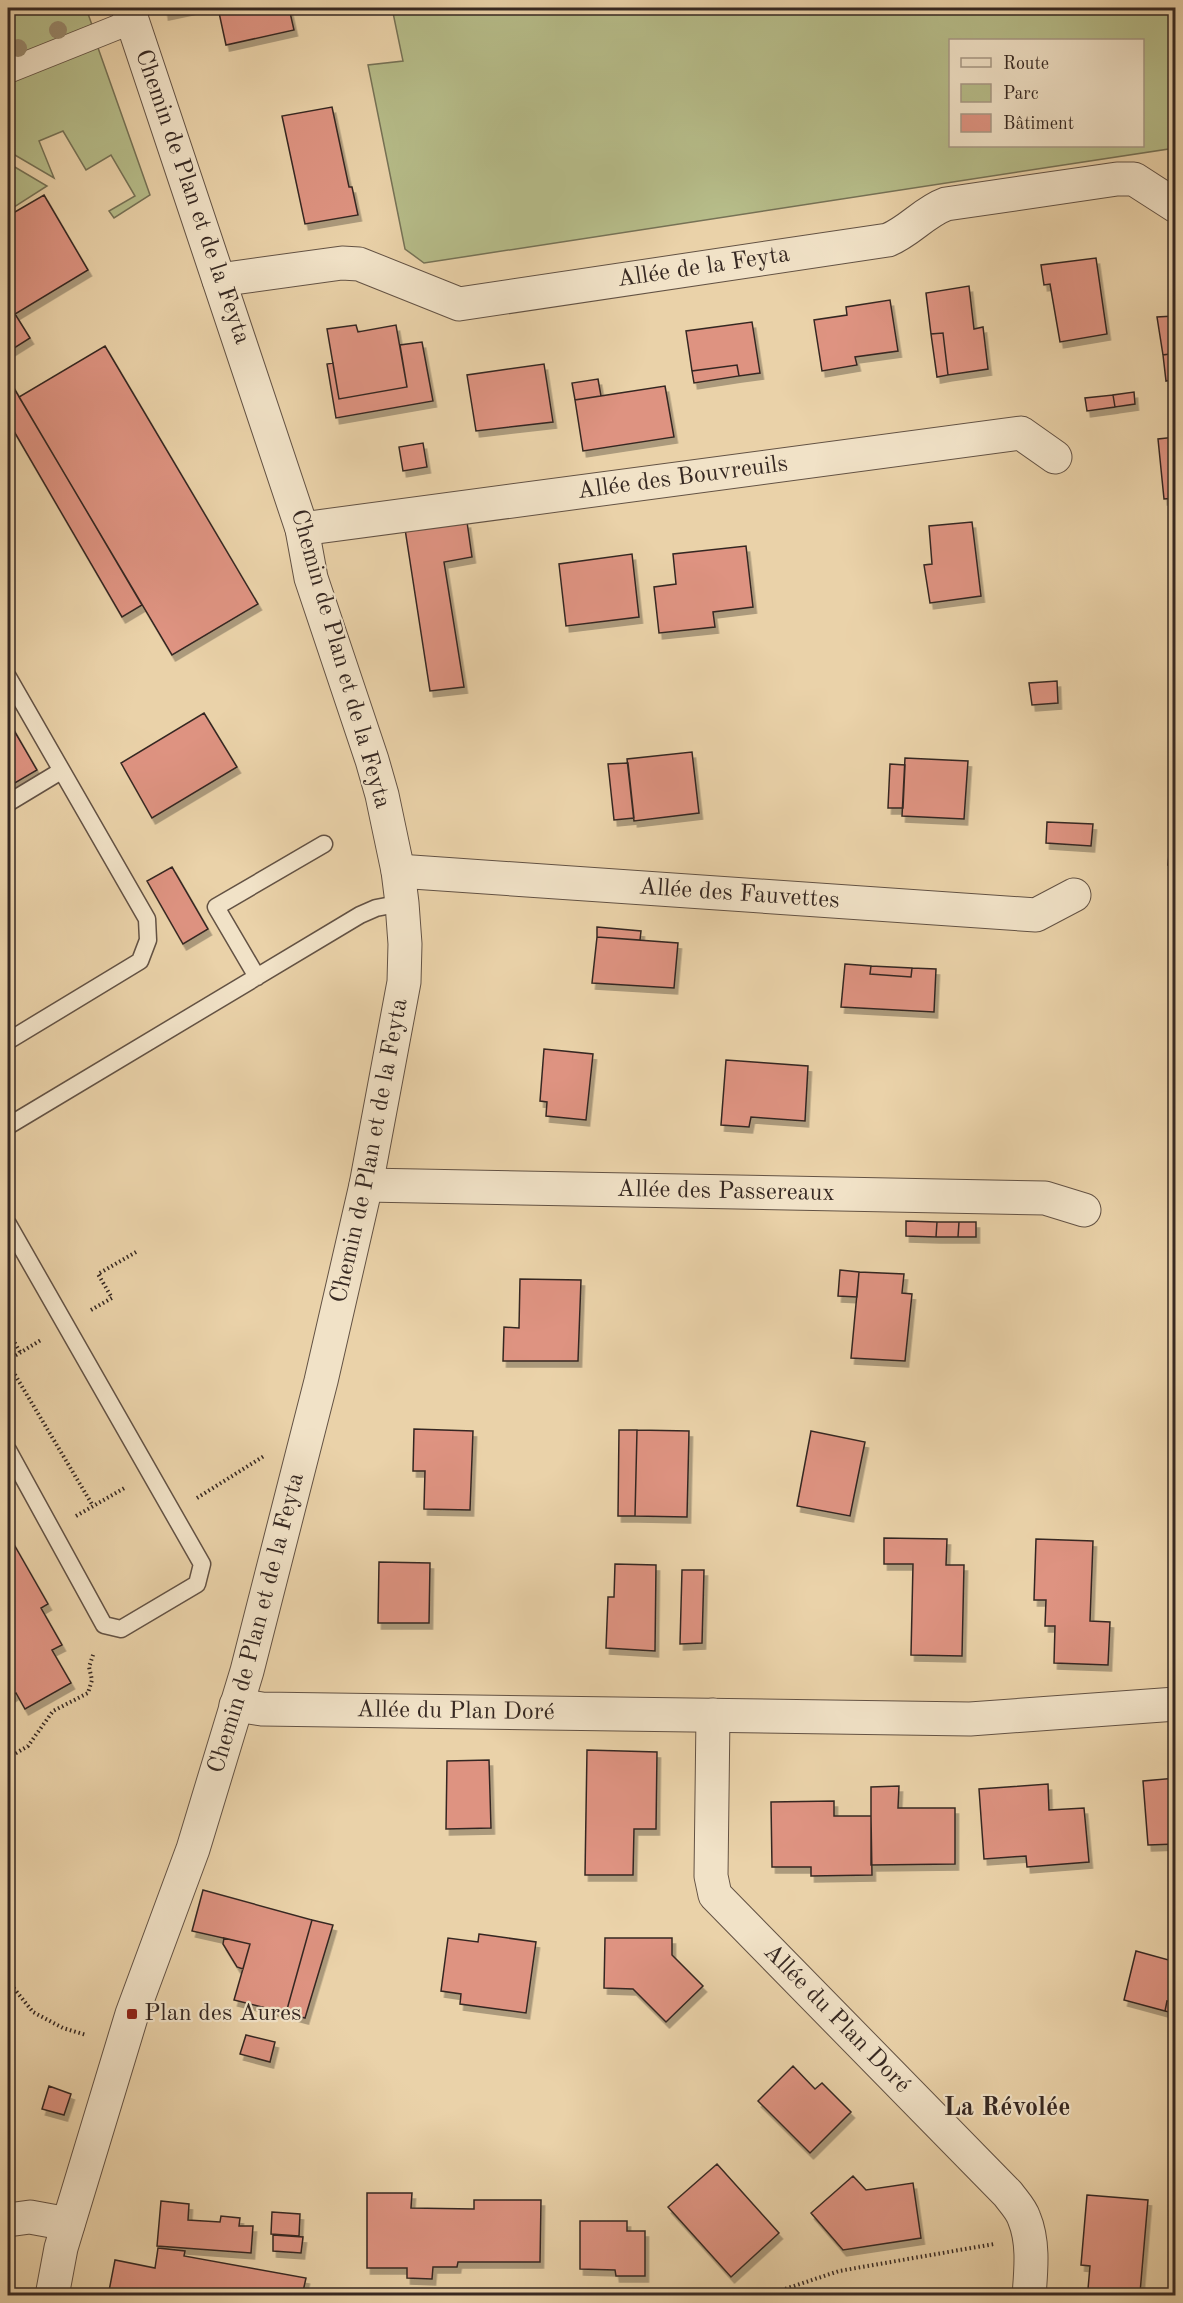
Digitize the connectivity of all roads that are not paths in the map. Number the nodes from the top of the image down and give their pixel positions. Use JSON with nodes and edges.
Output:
{"nodes":[{"id":1,"x":130,"y":14,"type":"edge"},
{"id":2,"x":8,"y":71,"type":"edge"},
{"id":3,"x":1176,"y":206,"type":"edge"},
{"id":4,"x":219,"y":280,"type":"junction"},
{"id":5,"x":1055,"y":457,"type":"dead end"},
{"id":6,"x":302,"y":529,"type":"junction"},
{"id":7,"x":8,"y":677,"type":"edge"},
{"id":8,"x":61,"y":771,"type":"junction"},
{"id":9,"x":8,"y":803,"type":"edge"},
{"id":10,"x":324,"y":844,"type":"dead end"},
{"id":11,"x":398,"y":871,"type":"junction"},
{"id":12,"x":1074,"y":895,"type":"dead end"},
{"id":13,"x":402,"y":903,"type":"junction"},
{"id":14,"x":257,"y":977,"type":"junction"},
{"id":15,"x":8,"y":1041,"type":"edge"},
{"id":16,"x":8,"y":1126,"type":"edge"},
{"id":17,"x":366,"y":1185,"type":"junction"},
{"id":18,"x":1084,"y":1210,"type":"dead end"},
{"id":19,"x":8,"y":1224,"type":"edge"},
{"id":20,"x":8,"y":1449,"type":"edge"},
{"id":21,"x":1176,"y":1704,"type":"edge"},
{"id":22,"x":236,"y":1706,"type":"junction"},
{"id":23,"x":713,"y":1715,"type":"junction"},
{"id":24,"x":8,"y":2220,"type":"edge"},
{"id":25,"x":68,"y":2224,"type":"junction"},
{"id":26,"x":52,"y":2295,"type":"edge"},
{"id":27,"x":1029,"y":2295,"type":"edge"}],
"edges":[{"from":1,"to":2,"type":"street"},
{"from":1,"to":4,"type":"street","name":"Chemin de Plan et de la Feyta"},
{"from":3,"to":4,"type":"street","name":"Allée de la Feyta"},
{"from":4,"to":6,"type":"street","name":"Chemin de Plan et de la Feyta"},
{"from":5,"to":6,"type":"street","name":"Allée des Bouvreuils"},
{"from":6,"to":11,"type":"street","name":"Chemin de Plan et de la Feyta"},
{"from":7,"to":8,"type":"lane"},
{"from":8,"to":9,"type":"lane"},
{"from":8,"to":15,"type":"lane"},
{"from":10,"to":14,"type":"lane"},
{"from":11,"to":12,"type":"street","name":"Allée des Fauvettes"},
{"from":11,"to":13,"type":"street","name":"Chemin de Plan et de la Feyta"},
{"from":13,"to":14,"type":"lane"},
{"from":13,"to":17,"type":"street","name":"Chemin de Plan et de la Feyta"},
{"from":14,"to":16,"type":"lane"},
{"from":17,"to":18,"type":"street","name":"Allée des Passereaux"},
{"from":17,"to":22,"type":"street","name":"Chemin de Plan et de la Feyta"},
{"from":19,"to":20,"type":"lane"},
{"from":21,"to":23,"type":"street","name":"Allée du Plan Doré"},
{"from":22,"to":23,"type":"street","name":"Allée du Plan Doré"},
{"from":22,"to":25,"type":"street","name":"Chemin de Plan et de la Feyta"},
{"from":23,"to":27,"type":"street","name":"Allée du Plan Doré"},
{"from":24,"to":25,"type":"street"},
{"from":25,"to":26,"type":"street","name":"Chemin de Plan et de la Feyta"}]}
